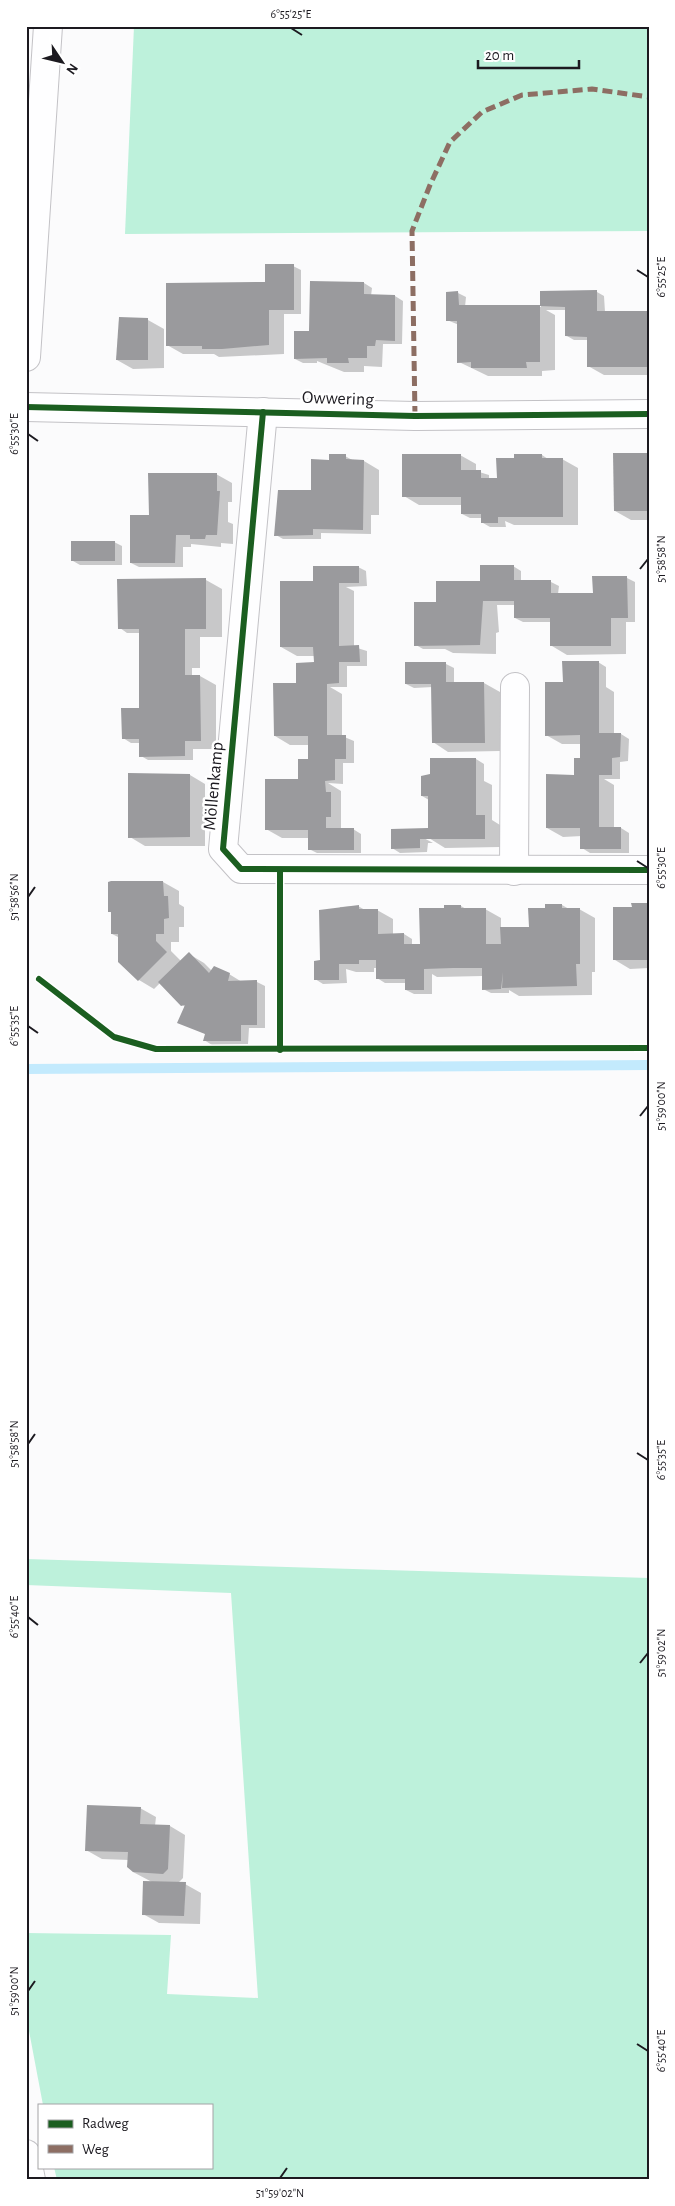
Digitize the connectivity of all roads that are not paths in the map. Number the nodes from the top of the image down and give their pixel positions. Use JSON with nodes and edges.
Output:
{"nodes":[{"id":1,"x":48,"y":26,"type":"edge"},
{"id":2,"x":26,"y":357,"type":"edge"},
{"id":3,"x":26,"y":407,"type":"edge"},
{"id":4,"x":263,"y":412,"type":"junction"},
{"id":5,"x":649,"y":414,"type":"edge"},
{"id":6,"x":515,"y":687,"type":"dead end"},
{"id":7,"x":514,"y":870,"type":"junction"},
{"id":8,"x":649,"y":870,"type":"edge"},
{"id":9,"x":26,"y":2154,"type":"edge"},
{"id":10,"x":31,"y":2180,"type":"edge"}],
"edges":[{"from":1,"to":2,"type":"street"},
{"from":3,"to":4,"type":"street","name":"Owwering"},
{"from":4,"to":5,"type":"street","name":"Owwering"},
{"from":4,"to":7,"type":"street","name":"Möllenkamp"},
{"from":6,"to":7,"type":"street"},
{"from":7,"to":8,"type":"street","name":"Möllenkamp"},
{"from":9,"to":10,"type":"street"}]}
